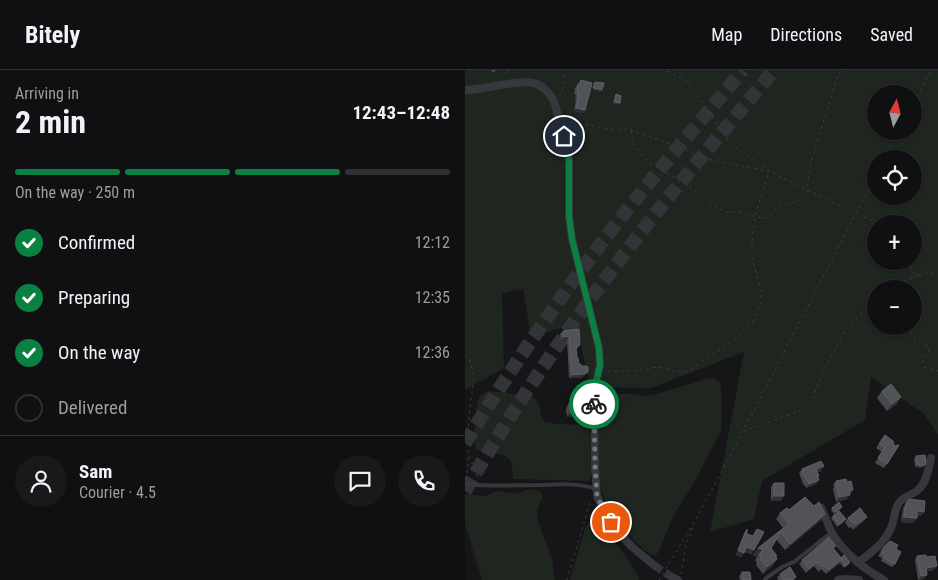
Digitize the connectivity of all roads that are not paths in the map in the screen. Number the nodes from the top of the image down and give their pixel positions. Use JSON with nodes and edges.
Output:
{"nodes":[{"id":1,"x":465,"y":90,"type":"edge"},
{"id":2,"x":931,"y":458,"type":"dead end"},
{"id":3,"x":465,"y":484,"type":"edge"},
{"id":4,"x":597,"y":493,"type":"junction"},
{"id":5,"x":819,"y":503,"type":"edge"},
{"id":6,"x":833,"y":533,"type":"junction"},
{"id":7,"x":858,"y":563,"type":"junction"},
{"id":8,"x":655,"y":566,"type":"tunnel mouth"},
{"id":9,"x":765,"y":579,"type":"dead end"},
{"id":10,"x":838,"y":580,"type":"edge"},
{"id":11,"x":859,"y":580,"type":"edge"},
{"id":12,"x":884,"y":580,"type":"edge"}],
"edges":[{"from":1,"to":4,"type":"street"},
{"from":2,"to":7,"type":"street"},
{"from":3,"to":4,"type":"lane"},
{"from":4,"to":8,"type":"street"},
{"from":5,"to":6,"type":"street"},
{"from":6,"to":7,"type":"street"},
{"from":6,"to":9,"type":"lane"},
{"from":7,"to":12,"type":"street"},
{"from":10,"to":11,"type":"street"}]}
